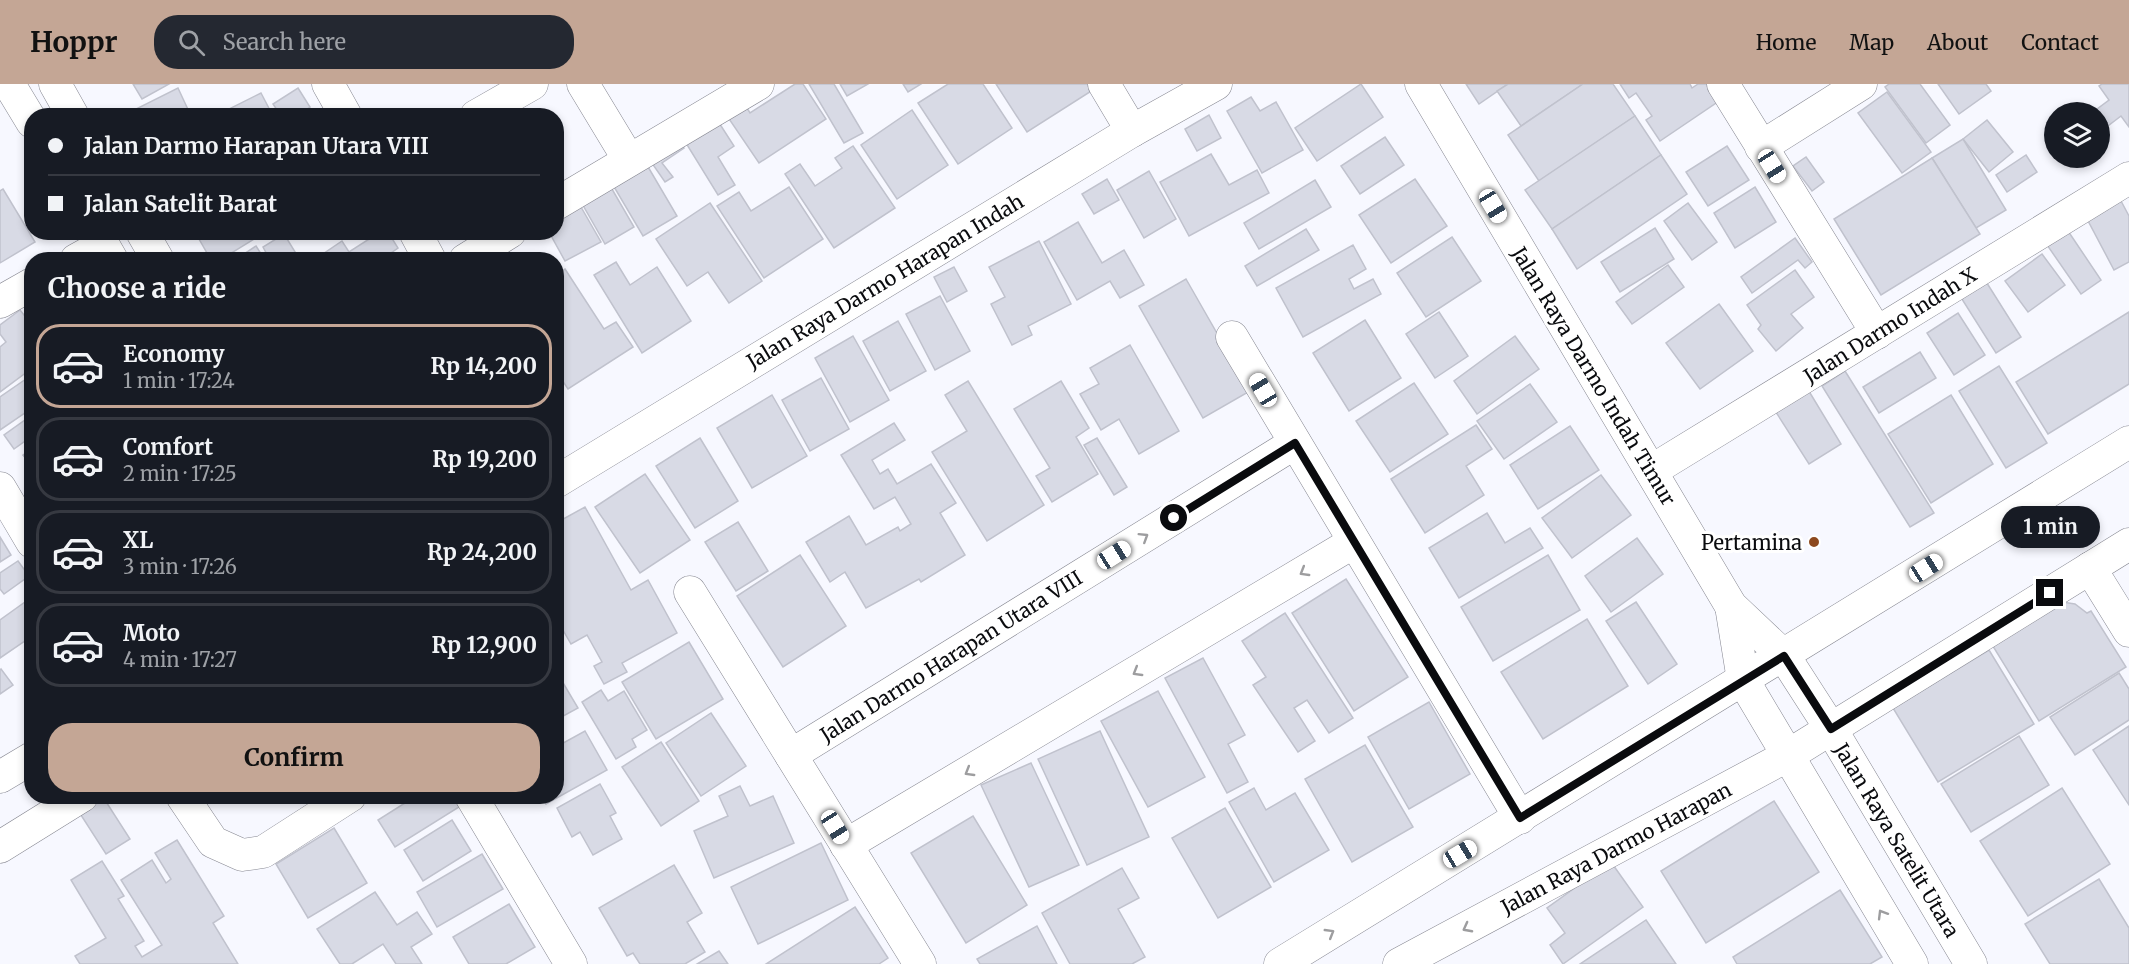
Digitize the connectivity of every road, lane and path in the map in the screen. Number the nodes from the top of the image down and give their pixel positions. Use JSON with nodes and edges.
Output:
{"nodes":[{"id":1,"x":9,"y":84,"type":"edge"},
{"id":2,"x":55,"y":84,"type":"edge"},
{"id":3,"x":328,"y":84,"type":"edge"},
{"id":4,"x":532,"y":84,"type":"edge"},
{"id":5,"x":583,"y":84,"type":"edge"},
{"id":6,"x":758,"y":84,"type":"edge"},
{"id":7,"x":1104,"y":84,"type":"edge"},
{"id":8,"x":1216,"y":84,"type":"edge"},
{"id":9,"x":1420,"y":84,"type":"edge"},
{"id":10,"x":1723,"y":84,"type":"edge"},
{"id":11,"x":1861,"y":84,"type":"edge"},
{"id":12,"x":68,"y":108,"type":"edge"},
{"id":13,"x":342,"y":108,"type":"edge"},
{"id":14,"x":490,"y":108,"type":"edge"},
{"id":15,"x":24,"y":109,"type":"edge"},
{"id":16,"x":1132,"y":131,"type":"junction"},
{"id":17,"x":1761,"y":147,"type":"junction"},
{"id":18,"x":629,"y":160,"type":"junction"},
{"id":19,"x":2129,"y":178,"type":"edge"},
{"id":20,"x":564,"y":199,"type":"edge"},
{"id":21,"x":497,"y":240,"type":"edge"},
{"id":22,"x":478,"y":252,"type":"edge"},
{"id":23,"x":24,"y":288,"type":"edge"},
{"id":24,"x":0,"y":302,"type":"edge"},
{"id":25,"x":1877,"y":333,"type":"junction"},
{"id":26,"x":1232,"y":337,"type":"dead end"},
{"id":27,"x":2129,"y":442,"type":"edge"},
{"id":28,"x":1295,"y":443,"type":"junction"},
{"id":29,"x":1651,"y":471,"type":"junction"},
{"id":30,"x":564,"y":475,"type":"edge"},
{"id":31,"x":0,"y":488,"type":"edge"},
{"id":32,"x":24,"y":528,"type":"edge"},
{"id":33,"x":1354,"y":542,"type":"junction"},
{"id":34,"x":2129,"y":544,"type":"edge"},
{"id":35,"x":2090,"y":568,"type":"junction"},
{"id":36,"x":690,"y":592,"type":"dead end"},
{"id":37,"x":1731,"y":606,"type":"junction"},
{"id":38,"x":2129,"y":631,"type":"edge"},
{"id":39,"x":1788,"y":662,"type":"junction"},
{"id":40,"x":1747,"y":687,"type":"junction"},
{"id":41,"x":1826,"y":721,"type":"junction"},
{"id":42,"x":1783,"y":749,"type":"junction"},
{"id":43,"x":790,"y":754,"type":"junction"},
{"id":44,"x":24,"y":763,"type":"edge"},
{"id":45,"x":0,"y":777,"type":"edge"},
{"id":46,"x":69,"y":804,"type":"edge"},
{"id":47,"x":187,"y":804,"type":"edge"},
{"id":48,"x":338,"y":804,"type":"edge"},
{"id":49,"x":476,"y":804,"type":"edge"},
{"id":50,"x":1520,"y":818,"type":"junction"},
{"id":51,"x":846,"y":845,"type":"junction"},
{"id":52,"x":0,"y":847,"type":"edge"},
{"id":53,"x":571,"y":964,"type":"edge"},
{"id":54,"x":920,"y":964,"type":"edge"},
{"id":55,"x":1280,"y":964,"type":"edge"},
{"id":56,"x":1400,"y":964,"type":"edge"},
{"id":57,"x":1912,"y":964,"type":"edge"},
{"id":58,"x":1971,"y":964,"type":"edge"}],
"edges":[{"from":1,"to":15,"type":"street"},
{"from":2,"to":12,"type":"street"},
{"from":3,"to":13,"type":"street"},
{"from":4,"to":14,"type":"street"},
{"from":5,"to":18,"type":"street"},
{"from":6,"to":18,"type":"street"},
{"from":7,"to":16,"type":"street"},
{"from":8,"to":16,"type":"street","name":"Jalan Raya Darmo Harapan Indah"},
{"from":9,"to":29,"type":"street","name":"Jalan Raya Darmo Indah Timur"},
{"from":10,"to":17,"type":"street"},
{"from":11,"to":17,"type":"street"},
{"from":16,"to":30,"type":"street","name":"Jalan Raya Darmo Harapan Indah"},
{"from":17,"to":25,"type":"street"},
{"from":18,"to":20,"type":"street"},
{"from":19,"to":25,"type":"street","name":"Jalan Darmo Indah X"},
{"from":21,"to":22,"type":"street"},
{"from":23,"to":24,"type":"street"},
{"from":25,"to":29,"type":"street","name":"Jalan Darmo Indah X"},
{"from":26,"to":28,"type":"street"},
{"from":27,"to":39,"type":"street"},
{"from":28,"to":33,"type":"street"},
{"from":43,"to":28,"type":"street","name":"Jalan Darmo Harapan Utara VIII","one_way":true},
{"from":29,"to":37,"type":"street","name":"Jalan Raya Darmo Indah Timur"},
{"from":31,"to":32,"type":"street"},
{"from":33,"to":50,"type":"street"},
{"from":33,"to":51,"type":"street","one_way":true},
{"from":34,"to":35,"type":"street","name":"Jalan Raya Darmo Harapan"},
{"from":35,"to":38,"type":"street"},
{"from":35,"to":41,"type":"street","name":"Jalan Raya Darmo Harapan"},
{"from":36,"to":43,"type":"street"},
{"from":37,"to":39,"type":"street","name":"Jalan Raya Darmo Indah Timur"},
{"from":37,"to":40,"type":"street","name":"Jalan Raya Darmo Indah Timur"},
{"from":39,"to":40,"type":"street"},
{"from":39,"to":41,"type":"street","name":"Jalan Raya Satelit Utara"},
{"from":40,"to":42,"type":"street"},
{"from":40,"to":50,"type":"street"},
{"from":41,"to":42,"type":"street","name":"Jalan Raya Darmo Harapan"},
{"from":41,"to":58,"type":"street","name":"Jalan Raya Satelit Utara"},
{"from":42,"to":56,"type":"street","name":"Jalan Raya Darmo Harapan","one_way":true},
{"from":57,"to":42,"type":"street","one_way":true},
{"from":43,"to":51,"type":"street"},
{"from":44,"to":45,"type":"street"},
{"from":46,"to":52,"type":"street"},
{"from":47,"to":48,"type":"street"},
{"from":49,"to":53,"type":"street"},
{"from":55,"to":50,"type":"street","one_way":true},
{"from":51,"to":54,"type":"street"}]}
